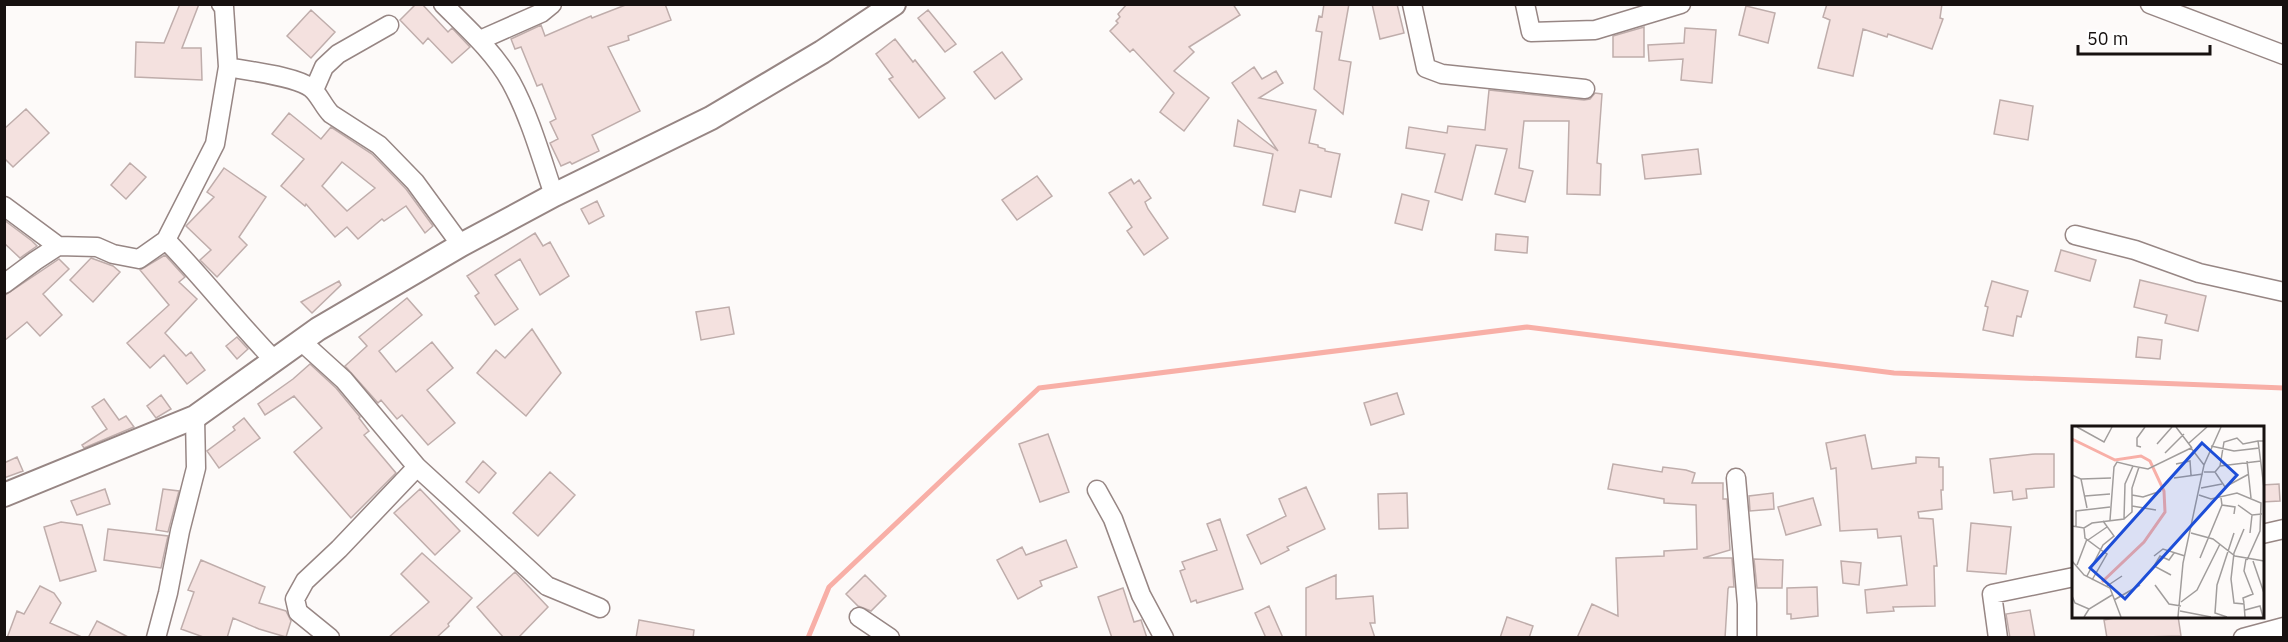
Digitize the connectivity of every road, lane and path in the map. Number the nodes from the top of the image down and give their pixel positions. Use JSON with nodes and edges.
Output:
{"nodes":[{"id":1,"x":221,"y":4,"type":"edge"},
{"id":2,"x":443,"y":4,"type":"edge"},
{"id":3,"x":552,"y":4,"type":"edge"},
{"id":4,"x":894,"y":4,"type":"edge"},
{"id":5,"x":1412,"y":4,"type":"edge"},
{"id":6,"x":1526,"y":4,"type":"edge"},
{"id":7,"x":1681,"y":4,"type":"edge"},
{"id":8,"x":2150,"y":4,"type":"edge"},
{"id":9,"x":389,"y":25,"type":"dead end"},
{"id":10,"x":480,"y":40,"type":"junction"},
{"id":11,"x":2283,"y":55,"type":"edge"},
{"id":12,"x":228,"y":67,"type":"junction"},
{"id":13,"x":1585,"y":89,"type":"dead end"},
{"id":14,"x":314,"y":90,"type":"junction"},
{"id":15,"x":554,"y":195,"type":"junction"},
{"id":16,"x":4,"y":206,"type":"edge"},
{"id":17,"x":2075,"y":235,"type":"dead end"},
{"id":18,"x":166,"y":240,"type":"junction"},
{"id":19,"x":461,"y":245,"type":"junction"},
{"id":20,"x":58,"y":246,"type":"junction"},
{"id":21,"x":4,"y":284,"type":"edge"},
{"id":22,"x":2283,"y":292,"type":"edge"},
{"id":23,"x":301,"y":341,"type":"junction"},
{"id":24,"x":274,"y":360,"type":"junction"},
{"id":25,"x":195,"y":417,"type":"junction"},
{"id":26,"x":417,"y":467,"type":"junction"},
{"id":27,"x":1736,"y":478,"type":"dead end"},
{"id":28,"x":1097,"y":490,"type":"dead end"},
{"id":29,"x":4,"y":495,"type":"edge"},
{"id":30,"x":2283,"y":529,"type":"edge"},
{"id":31,"x":2264,"y":534,"type":"edge"},
{"id":32,"x":2072,"y":577,"type":"edge"},
{"id":33,"x":600,"y":608,"type":"dead end"},
{"id":34,"x":859,"y":617,"type":"dead end"},
{"id":35,"x":2283,"y":627,"type":"edge"},
{"id":36,"x":156,"y":638,"type":"edge"},
{"id":37,"x":330,"y":638,"type":"edge"},
{"id":38,"x":890,"y":638,"type":"edge"},
{"id":39,"x":1164,"y":638,"type":"edge"},
{"id":40,"x":1747,"y":638,"type":"edge"},
{"id":41,"x":1998,"y":638,"type":"edge"},
{"id":42,"x":2243,"y":638,"type":"edge"}],
"edges":[{"from":1,"to":12,"type":"street"},
{"from":2,"to":10,"type":"street"},
{"from":3,"to":10,"type":"street"},
{"from":4,"to":15,"type":"street"},
{"from":5,"to":13,"type":"street"},
{"from":6,"to":7,"type":"street"},
{"from":8,"to":11,"type":"street"},
{"from":9,"to":14,"type":"street"},
{"from":10,"to":15,"type":"street"},
{"from":12,"to":14,"type":"street"},
{"from":12,"to":18,"type":"street"},
{"from":14,"to":19,"type":"street"},
{"from":15,"to":19,"type":"street"},
{"from":16,"to":20,"type":"street"},
{"from":17,"to":22,"type":"street"},
{"from":18,"to":20,"type":"street"},
{"from":18,"to":24,"type":"street"},
{"from":19,"to":23,"type":"street"},
{"from":20,"to":21,"type":"street"},
{"from":23,"to":24,"type":"street"},
{"from":23,"to":26,"type":"street"},
{"from":24,"to":25,"type":"street"},
{"from":25,"to":29,"type":"street"},
{"from":25,"to":36,"type":"street"},
{"from":26,"to":33,"type":"street"},
{"from":26,"to":37,"type":"street"},
{"from":27,"to":40,"type":"street"},
{"from":28,"to":39,"type":"street"},
{"from":30,"to":31,"type":"street"},
{"from":32,"to":41,"type":"street"},
{"from":34,"to":38,"type":"street"},
{"from":35,"to":42,"type":"street"}]}
